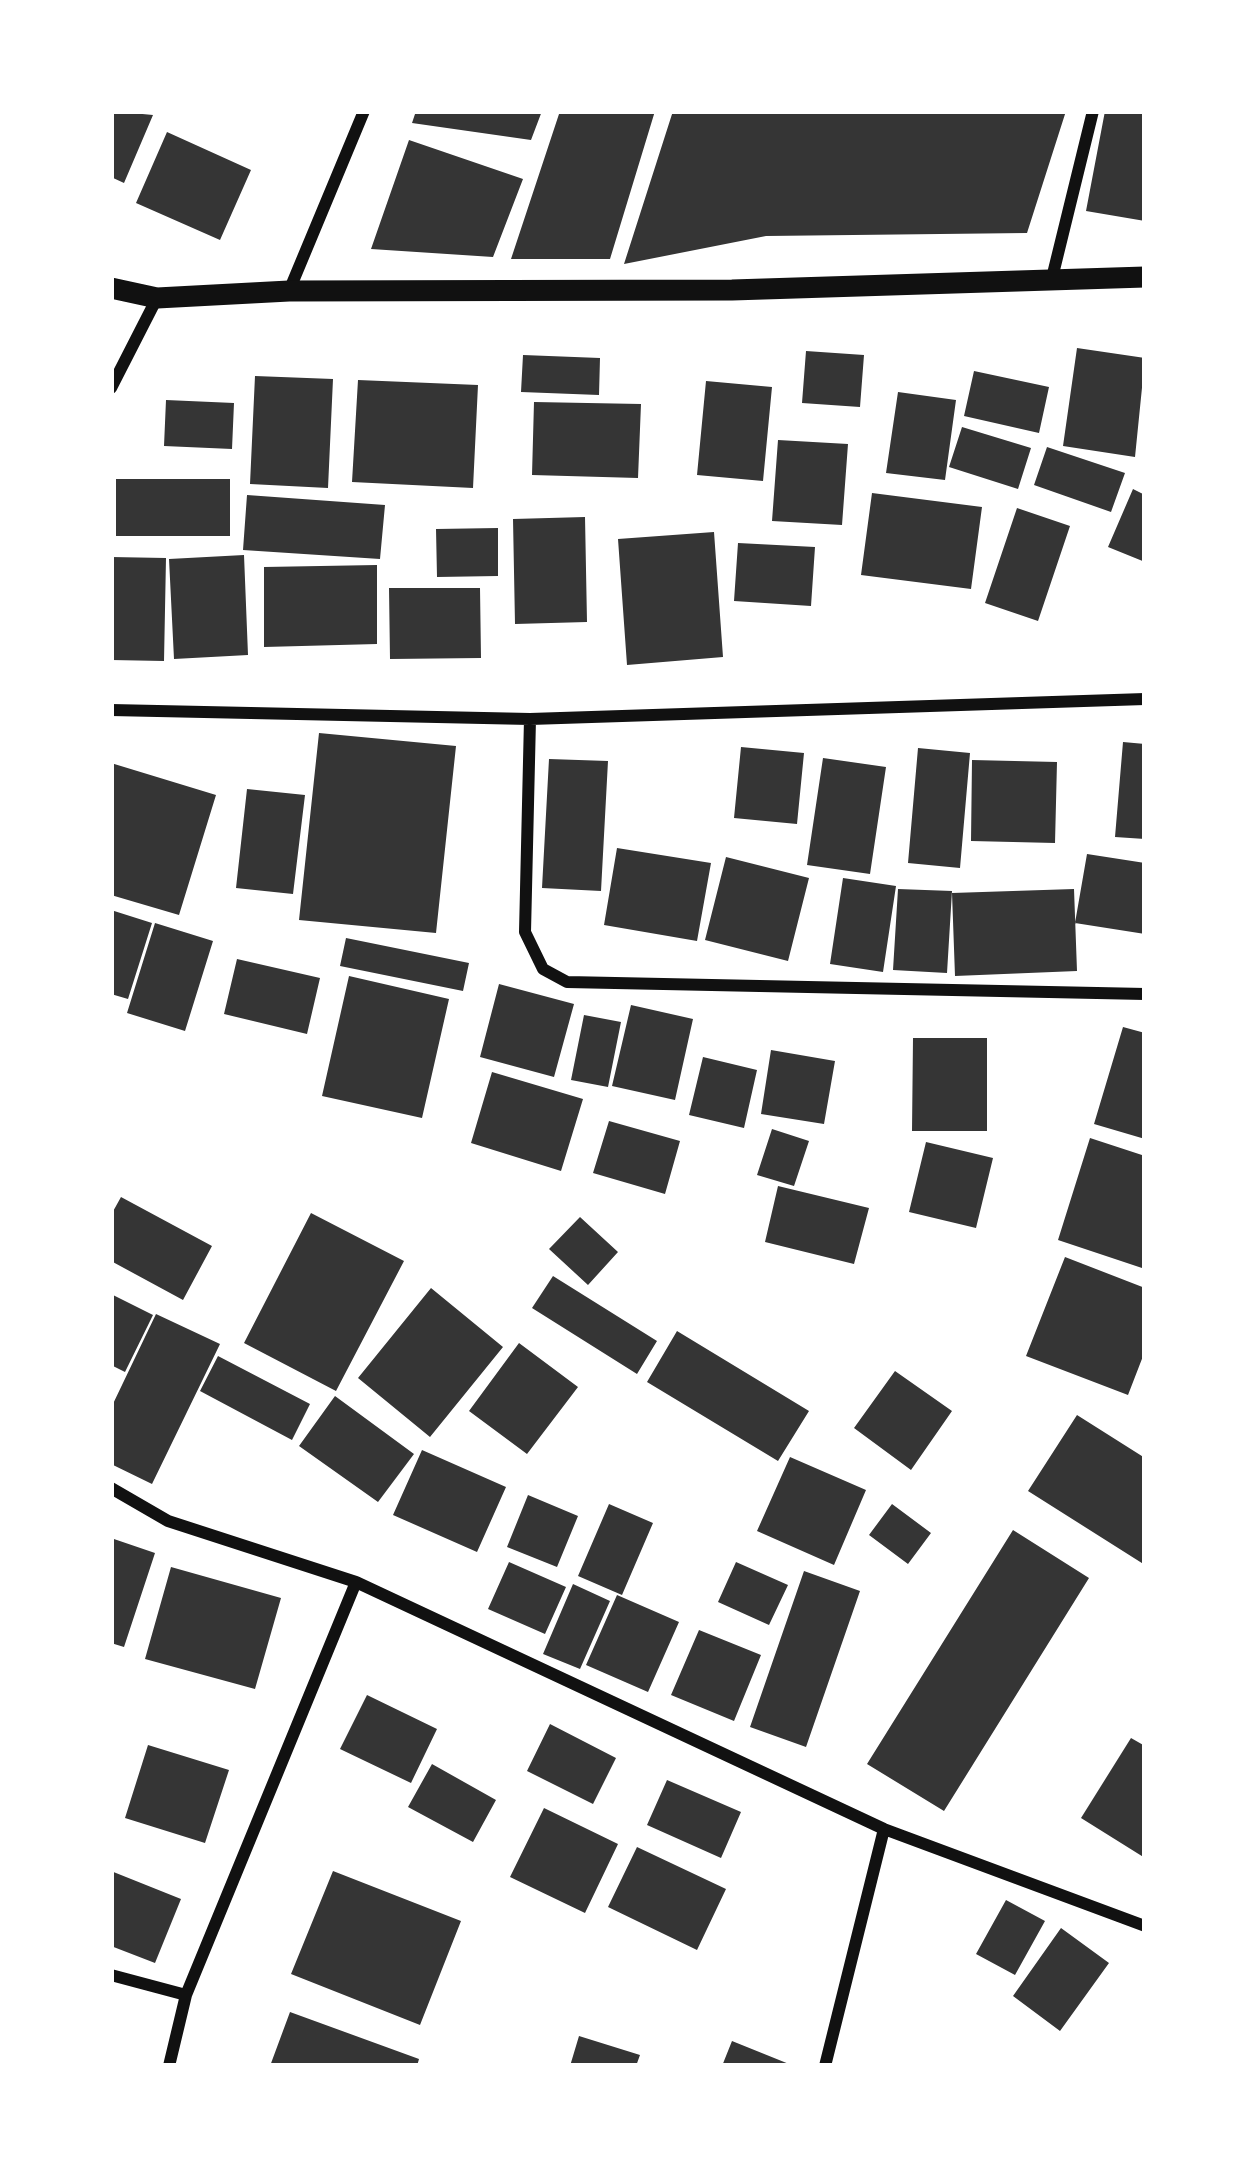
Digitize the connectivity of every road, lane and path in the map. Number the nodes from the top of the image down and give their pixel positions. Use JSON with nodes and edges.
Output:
{"nodes":[{"id":1,"x":364,"y":111,"type":"edge"},
{"id":2,"x":1093,"y":111,"type":"edge"},
{"id":3,"x":1145,"y":277,"type":"edge"},
{"id":4,"x":1052,"y":278,"type":"junction"},
{"id":5,"x":111,"y":289,"type":"edge"},
{"id":6,"x":290,"y":291,"type":"junction"},
{"id":7,"x":158,"y":298,"type":"junction"},
{"id":8,"x":111,"y":388,"type":"edge"},
{"id":9,"x":1145,"y":699,"type":"edge"},
{"id":10,"x":111,"y":710,"type":"edge"},
{"id":11,"x":530,"y":719,"type":"junction"},
{"id":12,"x":1145,"y":994,"type":"edge"},
{"id":13,"x":111,"y":1489,"type":"edge"},
{"id":14,"x":356,"y":1582,"type":"junction"},
{"id":15,"x":884,"y":1829,"type":"junction"},
{"id":16,"x":1145,"y":1926,"type":"edge"},
{"id":17,"x":111,"y":1976,"type":"edge"},
{"id":18,"x":186,"y":1995,"type":"junction"},
{"id":19,"x":170,"y":2066,"type":"edge"},
{"id":20,"x":825,"y":2066,"type":"edge"}],
"edges":[{"from":1,"to":6,"type":"street"},
{"from":2,"to":4,"type":"street"},
{"from":3,"to":4,"type":"street"},
{"from":4,"to":6,"type":"street"},
{"from":5,"to":7,"type":"street"},
{"from":6,"to":7,"type":"street"},
{"from":7,"to":8,"type":"street"},
{"from":9,"to":11,"type":"street"},
{"from":10,"to":11,"type":"street"},
{"from":11,"to":12,"type":"street"},
{"from":13,"to":14,"type":"street"},
{"from":14,"to":15,"type":"street"},
{"from":14,"to":18,"type":"street"},
{"from":15,"to":16,"type":"street"},
{"from":15,"to":20,"type":"street"},
{"from":17,"to":18,"type":"street"},
{"from":18,"to":19,"type":"street"}]}
